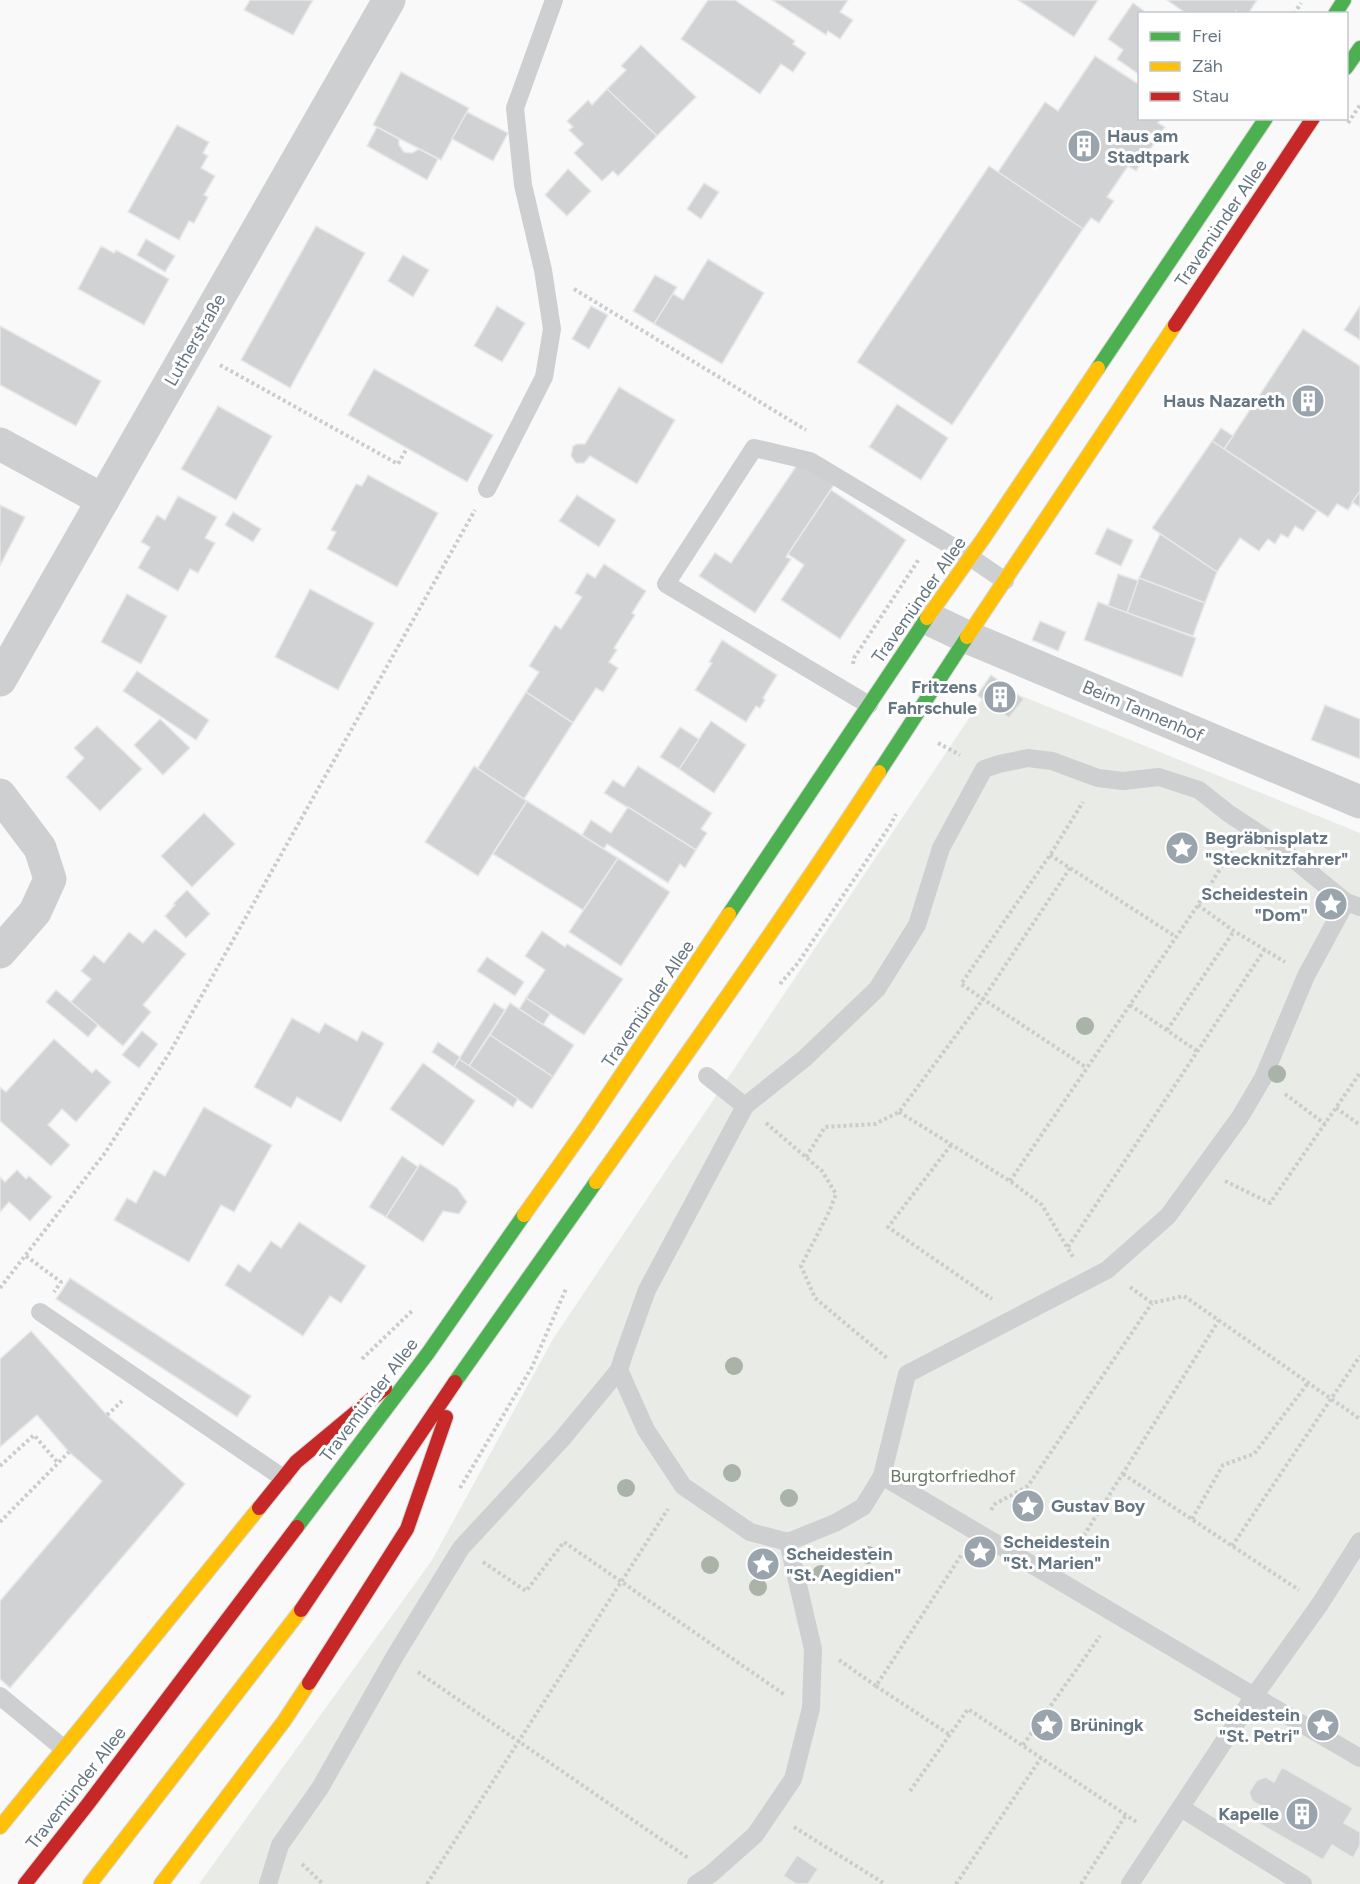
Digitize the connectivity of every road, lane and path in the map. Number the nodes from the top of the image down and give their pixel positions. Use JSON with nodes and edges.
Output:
{"nodes":[{"id":1,"x":389,"y":0,"type":"edge"},
{"id":2,"x":554,"y":0,"type":"edge"},
{"id":3,"x":1360,"y":48,"type":"edge"},
{"id":4,"x":1348,"y":66,"type":"edge"},
{"id":5,"x":1265,"y":120,"type":"edge"},
{"id":6,"x":1312,"y":120,"type":"edge"},
{"id":7,"x":543,"y":270,"type":"junction"},
{"id":8,"x":190,"y":348,"type":"junction"},
{"id":9,"x":813,"y":435,"type":"dead end"},
{"id":10,"x":0,"y":444,"type":"edge"},
{"id":11,"x":407,"y":448,"type":"dead end"},
{"id":12,"x":487,"y":489,"type":"joint"},
{"id":13,"x":103,"y":500,"type":"junction"},
{"id":14,"x":970,"y":557,"type":"junction"},
{"id":15,"x":1005,"y":581,"type":"junction"},
{"id":16,"x":927,"y":618,"type":"junction"},
{"id":17,"x":967,"y":638,"type":"junction"},
{"id":18,"x":0,"y":680,"type":"edge"},
{"id":19,"x":869,"y":705,"type":"junction"},
{"id":20,"x":1098,"y":778,"type":"junction"},
{"id":21,"x":0,"y":795,"type":"edge"},
{"id":22,"x":1360,"y":802,"type":"edge"},
{"id":23,"x":1247,"y":825,"type":"junction"},
{"id":24,"x":1050,"y":855,"type":"junction"},
{"id":25,"x":1070,"y":868,"type":"junction"},
{"id":26,"x":1198,"y":905,"type":"junction"},
{"id":27,"x":1353,"y":905,"type":"edge"},
{"id":28,"x":1234,"y":931,"type":"junction"},
{"id":29,"x":1176,"y":937,"type":"junction"},
{"id":30,"x":1264,"y":949,"type":"junction"},
{"id":31,"x":0,"y":952,"type":"edge"},
{"id":32,"x":1306,"y":976,"type":"junction"},
{"id":33,"x":983,"y":999,"type":"junction"},
{"id":34,"x":1130,"y":1005,"type":"junction"},
{"id":35,"x":1167,"y":1030,"type":"junction"},
{"id":36,"x":1197,"y":1051,"type":"junction"},
{"id":37,"x":1087,"y":1068,"type":"junction"},
{"id":38,"x":1360,"y":1072,"type":"edge"},
{"id":39,"x":707,"y":1076,"type":"dead end"},
{"id":40,"x":1263,"y":1078,"type":"junction"},
{"id":41,"x":745,"y":1106,"type":"junction"},
{"id":42,"x":1336,"y":1108,"type":"junction"},
{"id":43,"x":899,"y":1112,"type":"junction"},
{"id":44,"x":1325,"y":1124,"type":"junction"},
{"id":45,"x":1360,"y":1125,"type":"edge"},
{"id":46,"x":951,"y":1145,"type":"junction"},
{"id":47,"x":806,"y":1157,"type":"junction"},
{"id":48,"x":1202,"y":1170,"type":"junction"},
{"id":49,"x":1010,"y":1181,"type":"junction"},
{"id":50,"x":1068,"y":1247,"type":"junction"},
{"id":51,"x":26,"y":1256,"type":"junction"},
{"id":52,"x":1107,"y":1270,"type":"junction"},
{"id":53,"x":1085,"y":1282,"type":"junction"},
{"id":54,"x":0,"y":1288,"type":"edge"},
{"id":55,"x":1152,"y":1303,"type":"junction"},
{"id":56,"x":40,"y":1312,"type":"joint"},
{"id":57,"x":1017,"y":1317,"type":"junction"},
{"id":58,"x":1219,"y":1320,"type":"junction"},
{"id":59,"x":428,"y":1353,"type":"junction"},
{"id":60,"x":1360,"y":1356,"type":"edge"},
{"id":61,"x":619,"y":1370,"type":"junction"},
{"id":62,"x":907,"y":1374,"type":"junction"},
{"id":63,"x":460,"y":1375,"type":"junction"},
{"id":64,"x":1308,"y":1383,"type":"junction"},
{"id":65,"x":1331,"y":1399,"type":"junction"},
{"id":66,"x":1360,"y":1419,"type":"edge"},
{"id":67,"x":69,"y":1452,"type":"dead end"},
{"id":68,"x":58,"y":1463,"type":"junction"},
{"id":69,"x":0,"y":1466,"type":"edge"},
{"id":70,"x":1123,"y":1474,"type":"junction"},
{"id":71,"x":882,"y":1476,"type":"junction"},
{"id":72,"x":283,"y":1478,"type":"junction"},
{"id":73,"x":683,"y":1486,"type":"junction"},
{"id":74,"x":1192,"y":1519,"type":"junction"},
{"id":75,"x":0,"y":1522,"type":"edge"},
{"id":76,"x":976,"y":1532,"type":"junction"},
{"id":77,"x":1360,"y":1541,"type":"edge"},
{"id":78,"x":788,"y":1542,"type":"junction"},
{"id":79,"x":1232,"y":1546,"type":"junction"},
{"id":80,"x":461,"y":1548,"type":"junction"},
{"id":81,"x":1057,"y":1579,"type":"junction"},
{"id":82,"x":621,"y":1581,"type":"junction"},
{"id":83,"x":1320,"y":1604,"type":"junction"},
{"id":84,"x":1116,"y":1614,"type":"junction"},
{"id":85,"x":811,"y":1641,"type":"junction"},
{"id":86,"x":395,"y":1656,"type":"junction"},
{"id":87,"x":876,"y":1686,"type":"junction"},
{"id":88,"x":0,"y":1696,"type":"edge"},
{"id":89,"x":1254,"y":1696,"type":"junction"},
{"id":90,"x":810,"y":1712,"type":"junction"},
{"id":91,"x":950,"y":1735,"type":"junction"},
{"id":92,"x":519,"y":1741,"type":"junction"},
{"id":93,"x":1023,"y":1745,"type":"junction"},
{"id":94,"x":63,"y":1748,"type":"junction"},
{"id":95,"x":1041,"y":1758,"type":"junction"},
{"id":96,"x":1360,"y":1758,"type":"edge"},
{"id":97,"x":910,"y":1791,"type":"dead end"},
{"id":98,"x":1181,"y":1808,"type":"junction"},
{"id":99,"x":770,"y":1812,"type":"junction"},
{"id":100,"x":1126,"y":1815,"type":"junction"},
{"id":101,"x":0,"y":1827,"type":"edge"},
{"id":102,"x":1161,"y":1838,"type":"junction"},
{"id":103,"x":704,"y":1879,"type":"edge"},
{"id":104,"x":25,"y":1884,"type":"edge"},
{"id":105,"x":90,"y":1884,"type":"edge"},
{"id":106,"x":162,"y":1884,"type":"edge"},
{"id":107,"x":268,"y":1884,"type":"edge"},
{"id":108,"x":427,"y":1884,"type":"edge"},
{"id":109,"x":885,"y":1884,"type":"edge"},
{"id":110,"x":956,"y":1884,"type":"edge"},
{"id":111,"x":1081,"y":1884,"type":"edge"},
{"id":112,"x":1130,"y":1884,"type":"edge"},
{"id":113,"x":1303,"y":1884,"type":"edge"}],
"edges":[{"from":1,"to":8,"type":"street","name":"Lutherstraße"},
{"from":2,"to":7,"type":"lane"},
{"from":3,"to":4,"type":"main road"},
{"from":5,"to":14,"type":"main road","name":"Travemünder Allee"},
{"from":6,"to":15,"type":"main road","name":"Travemünder Allee"},
{"from":7,"to":9,"type":"path"},
{"from":7,"to":12,"type":"lane"},
{"from":8,"to":11,"type":"path"},
{"from":8,"to":13,"type":"street","name":"Lutherstraße"},
{"from":10,"to":13,"type":"street"},
{"from":12,"to":51,"type":"path"},
{"from":13,"to":18,"type":"street","name":"Lutherstraße"},
{"from":14,"to":15,"type":"lane"},
{"from":14,"to":16,"type":"main road","name":"Travemünder Allee"},
{"from":14,"to":19,"type":"lane"},
{"from":15,"to":17,"type":"main road","name":"Travemünder Allee"},
{"from":16,"to":17,"type":"street","name":"Beim Tannenhof"},
{"from":16,"to":19,"type":"main road","name":"Travemünder Allee"},
{"from":17,"to":22,"type":"street","name":"Beim Tannenhof"},
{"from":17,"to":63,"type":"main road","name":"Travemünder Allee"},
{"from":19,"to":59,"type":"main road","name":"Travemünder Allee"},
{"from":20,"to":23,"type":"lane"},
{"from":20,"to":24,"type":"path"},
{"from":20,"to":41,"type":"lane"},
{"from":21,"to":31,"type":"street"},
{"from":23,"to":26,"type":"path"},
{"from":23,"to":27,"type":"lane"},
{"from":24,"to":25,"type":"path"},
{"from":24,"to":33,"type":"path"},
{"from":25,"to":29,"type":"path"},
{"from":25,"to":33,"type":"path"},
{"from":26,"to":28,"type":"path"},
{"from":26,"to":29,"type":"path"},
{"from":27,"to":32,"type":"lane"},
{"from":28,"to":30,"type":"path"},
{"from":28,"to":35,"type":"path"},
{"from":29,"to":34,"type":"path"},
{"from":30,"to":32,"type":"path"},
{"from":30,"to":36,"type":"path"},
{"from":32,"to":40,"type":"lane"},
{"from":33,"to":37,"type":"path"},
{"from":33,"to":43,"type":"path"},
{"from":34,"to":35,"type":"path"},
{"from":34,"to":37,"type":"path"},
{"from":35,"to":36,"type":"path"},
{"from":36,"to":50,"type":"path"},
{"from":37,"to":49,"type":"path"},
{"from":38,"to":42,"type":"path"},
{"from":39,"to":41,"type":"lane"},
{"from":40,"to":44,"type":"path"},
{"from":40,"to":48,"type":"lane"},
{"from":41,"to":47,"type":"path"},
{"from":41,"to":61,"type":"lane"},
{"from":42,"to":44,"type":"path"},
{"from":42,"to":45,"type":"path"},
{"from":43,"to":46,"type":"path"},
{"from":43,"to":47,"type":"path"},
{"from":44,"to":48,"type":"path"},
{"from":46,"to":49,"type":"path"},
{"from":46,"to":57,"type":"path"},
{"from":47,"to":62,"type":"path"},
{"from":48,"to":52,"type":"lane"},
{"from":49,"to":50,"type":"path"},
{"from":50,"to":53,"type":"path"},
{"from":51,"to":54,"type":"path"},
{"from":51,"to":56,"type":"path"},
{"from":52,"to":53,"type":"lane"},
{"from":52,"to":55,"type":"path"},
{"from":53,"to":57,"type":"lane"},
{"from":55,"to":58,"type":"path"},
{"from":55,"to":76,"type":"path"},
{"from":56,"to":72,"type":"lane"},
{"from":57,"to":62,"type":"lane"},
{"from":58,"to":64,"type":"path"},
{"from":58,"to":70,"type":"path"},
{"from":59,"to":72,"type":"main road"},
{"from":59,"to":104,"type":"main road","name":"Travemünder Allee"},
{"from":60,"to":65,"type":"path"},
{"from":61,"to":73,"type":"lane"},
{"from":61,"to":80,"type":"lane"},
{"from":62,"to":71,"type":"lane"},
{"from":63,"to":105,"type":"main road","name":"Travemünder Allee"},
{"from":63,"to":106,"type":"main road"},
{"from":64,"to":65,"type":"path"},
{"from":64,"to":74,"type":"path"},
{"from":65,"to":66,"type":"path"},
{"from":65,"to":79,"type":"path"},
{"from":67,"to":68,"type":"path"},
{"from":68,"to":69,"type":"path"},
{"from":68,"to":75,"type":"path"},
{"from":70,"to":74,"type":"path"},
{"from":70,"to":81,"type":"path"},
{"from":71,"to":76,"type":"lane"},
{"from":71,"to":78,"type":"lane"},
{"from":72,"to":94,"type":"main road"},
{"from":73,"to":78,"type":"lane"},
{"from":73,"to":82,"type":"path"},
{"from":74,"to":79,"type":"path"},
{"from":76,"to":81,"type":"lane"},
{"from":76,"to":87,"type":"path"},
{"from":77,"to":83,"type":"lane"},
{"from":78,"to":85,"type":"lane"},
{"from":79,"to":83,"type":"path"},
{"from":80,"to":82,"type":"path"},
{"from":80,"to":86,"type":"lane"},
{"from":81,"to":84,"type":"lane"},
{"from":82,"to":90,"type":"path"},
{"from":82,"to":92,"type":"path"},
{"from":83,"to":89,"type":"lane"},
{"from":84,"to":89,"type":"lane"},
{"from":84,"to":93,"type":"path"},
{"from":85,"to":87,"type":"path"},
{"from":85,"to":90,"type":"lane"},
{"from":86,"to":92,"type":"path"},
{"from":86,"to":107,"type":"lane"},
{"from":87,"to":91,"type":"path"},
{"from":88,"to":94,"type":"lane"},
{"from":89,"to":96,"type":"lane"},
{"from":89,"to":98,"type":"lane"},
{"from":90,"to":99,"type":"lane"},
{"from":91,"to":93,"type":"path"},
{"from":91,"to":97,"type":"path"},
{"from":92,"to":103,"type":"path"},
{"from":92,"to":108,"type":"path"},
{"from":93,"to":95,"type":"path"},
{"from":94,"to":101,"type":"main road"},
{"from":95,"to":100,"type":"path"},
{"from":95,"to":110,"type":"path"},
{"from":98,"to":102,"type":"lane"},
{"from":98,"to":113,"type":"lane"},
{"from":99,"to":103,"type":"lane"},
{"from":99,"to":109,"type":"path"},
{"from":100,"to":102,"type":"path"},
{"from":100,"to":111,"type":"path"},
{"from":102,"to":112,"type":"lane"}]}
